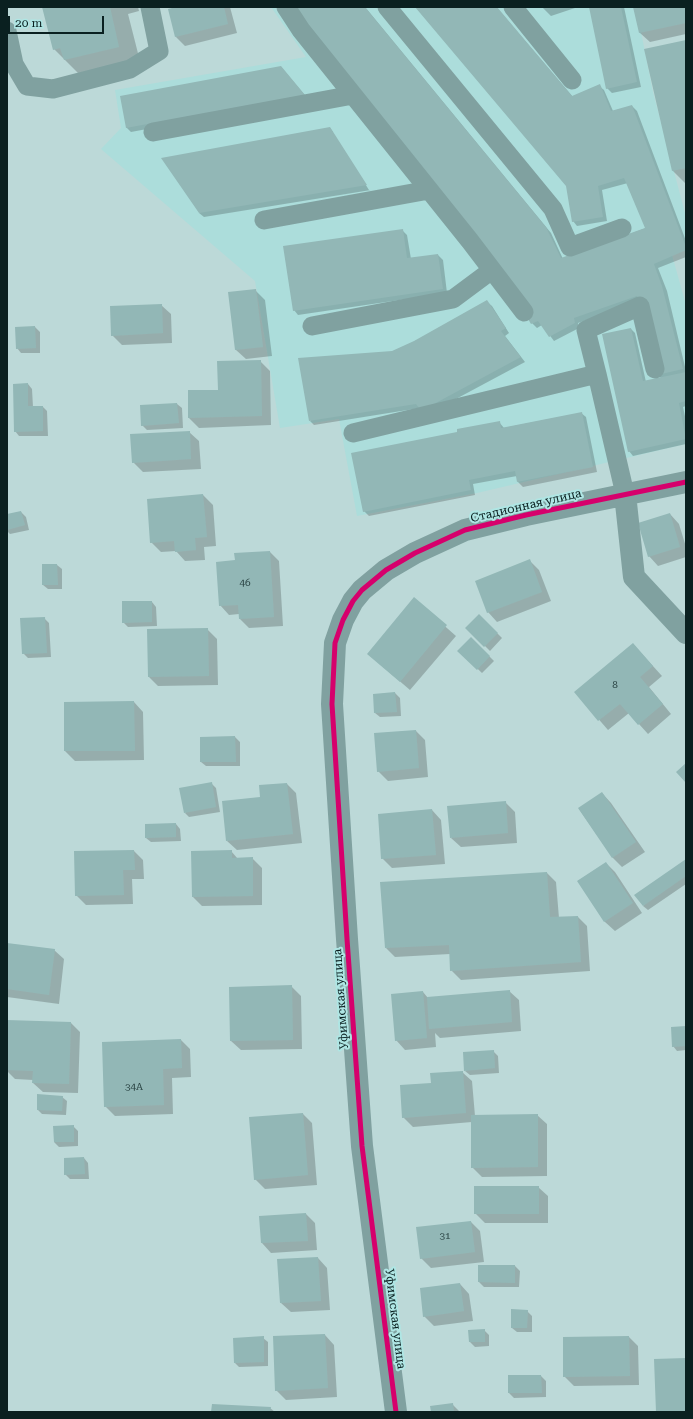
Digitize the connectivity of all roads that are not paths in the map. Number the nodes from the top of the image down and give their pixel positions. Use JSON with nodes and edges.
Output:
{"nodes":[{"id":1,"x":150,"y":7,"type":"edge"},
{"id":2,"x":286,"y":7,"type":"edge"},
{"id":3,"x":387,"y":7,"type":"edge"},
{"id":4,"x":513,"y":7,"type":"edge"},
{"id":5,"x":7,"y":31,"type":"edge"},
{"id":6,"x":572,"y":80,"type":"dead end"},
{"id":7,"x":353,"y":95,"type":"junction"},
{"id":8,"x":153,"y":132,"type":"dead end"},
{"id":9,"x":429,"y":190,"type":"junction"},
{"id":10,"x":264,"y":220,"type":"dead end"},
{"id":11,"x":622,"y":228,"type":"dead end"},
{"id":12,"x":492,"y":270,"type":"junction"},
{"id":13,"x":524,"y":312,"type":"dead end"},
{"id":14,"x":312,"y":326,"type":"dead end"},
{"id":15,"x":655,"y":369,"type":"dead end"},
{"id":16,"x":597,"y":374,"type":"junction"},
{"id":17,"x":353,"y":433,"type":"dead end"},
{"id":18,"x":686,"y":482,"type":"edge"},
{"id":19,"x":625,"y":494,"type":"junction"},
{"id":20,"x":362,"y":590,"type":"joint"},
{"id":21,"x":686,"y":633,"type":"edge"},
{"id":22,"x":396,"y":1412,"type":"edge"}],
"edges":[{"from":1,"to":5,"type":"lane"},
{"from":2,"to":7,"type":"lane"},
{"from":3,"to":11,"type":"lane"},
{"from":4,"to":6,"type":"lane"},
{"from":7,"to":8,"type":"lane"},
{"from":7,"to":9,"type":"lane"},
{"from":9,"to":10,"type":"lane"},
{"from":9,"to":12,"type":"lane"},
{"from":12,"to":13,"type":"lane"},
{"from":12,"to":14,"type":"lane"},
{"from":15,"to":16,"type":"lane"},
{"from":16,"to":17,"type":"lane"},
{"from":16,"to":19,"type":"lane"},
{"from":18,"to":19,"type":"street","name":"Стадионная улица"},
{"from":19,"to":20,"type":"street","name":"Стадионная улица"},
{"from":19,"to":21,"type":"street"},
{"from":20,"to":22,"type":"street","name":"Уфимская улица"}]}
